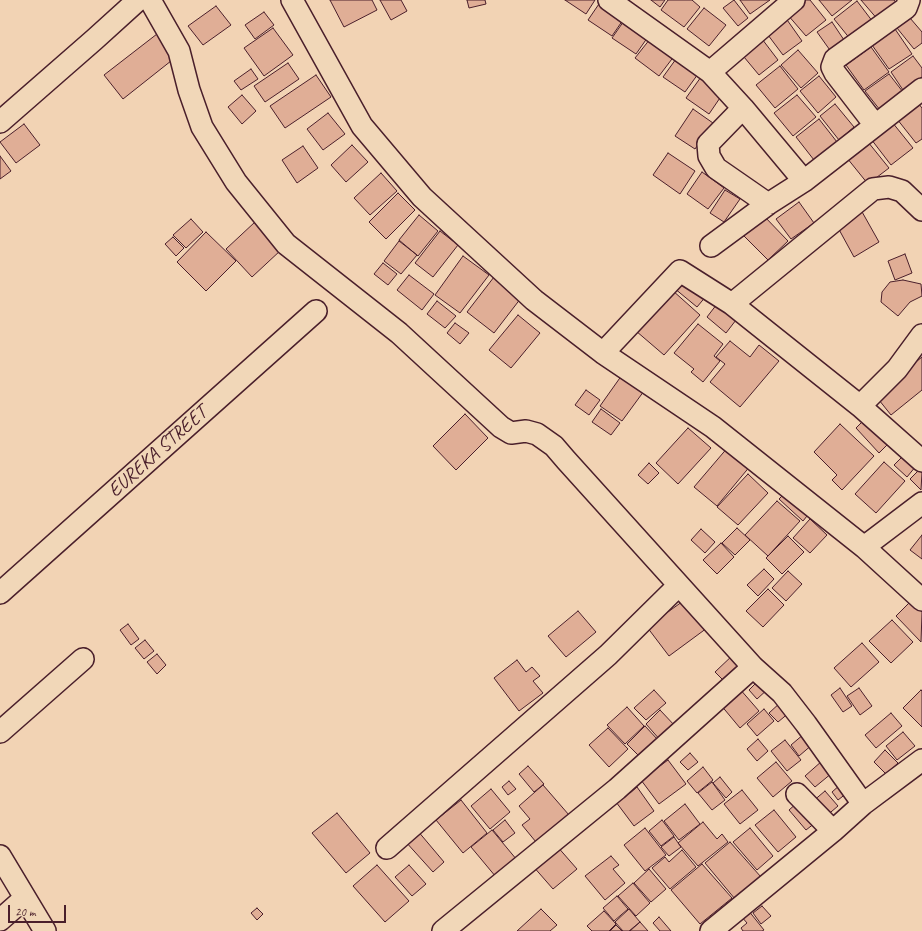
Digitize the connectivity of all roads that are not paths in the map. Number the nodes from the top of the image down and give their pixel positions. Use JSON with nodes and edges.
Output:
{"nodes":[{"id":1,"x":138,"y":0,"type":"edge"},
{"id":2,"x":150,"y":0,"type":"edge"},
{"id":3,"x":292,"y":0,"type":"edge"},
{"id":4,"x":609,"y":0,"type":"edge"},
{"id":5,"x":794,"y":0,"type":"edge"},
{"id":6,"x":908,"y":0,"type":"edge"},
{"id":7,"x":710,"y":72,"type":"junction"},
{"id":8,"x":922,"y":89,"type":"edge"},
{"id":9,"x":743,"y":108,"type":"junction"},
{"id":10,"x":0,"y":122,"type":"edge"},
{"id":11,"x":875,"y":125,"type":"junction"},
{"id":12,"x":804,"y":181,"type":"junction"},
{"id":13,"x":768,"y":204,"type":"junction"},
{"id":14,"x":922,"y":210,"type":"edge"},
{"id":15,"x":711,"y":246,"type":"dead end"},
{"id":16,"x":732,"y":304,"type":"junction"},
{"id":17,"x":316,"y":311,"type":"dead end"},
{"id":18,"x":922,"y":335,"type":"edge"},
{"id":19,"x":603,"y":353,"type":"junction"},
{"id":20,"x":860,"y":406,"type":"junction"},
{"id":21,"x":922,"y":461,"type":"edge"},
{"id":22,"x":922,"y":503,"type":"edge"},
{"id":23,"x":864,"y":547,"type":"junction"},
{"id":24,"x":678,"y":586,"type":"junction"},
{"id":25,"x":0,"y":593,"type":"edge"},
{"id":26,"x":922,"y":600,"type":"edge"},
{"id":27,"x":83,"y":659,"type":"dead end"},
{"id":28,"x":753,"y":668,"type":"junction"},
{"id":29,"x":0,"y":732,"type":"edge"},
{"id":30,"x":922,"y":760,"type":"edge"},
{"id":31,"x":797,"y":794,"type":"dead end"},
{"id":32,"x":864,"y":804,"type":"junction"},
{"id":33,"x":833,"y":831,"type":"junction"},
{"id":34,"x":387,"y":848,"type":"dead end"},
{"id":35,"x":0,"y":856,"type":"edge"},
{"id":36,"x":25,"y":898,"type":"junction"},
{"id":37,"x":0,"y":920,"type":"edge"},
{"id":38,"x":45,"y":931,"type":"edge"},
{"id":39,"x":444,"y":931,"type":"edge"},
{"id":40,"x":711,"y":931,"type":"edge"}],
"edges":[{"from":1,"to":10,"type":"street"},
{"from":2,"to":24,"type":"street"},
{"from":3,"to":19,"type":"street"},
{"from":4,"to":7,"type":"street"},
{"from":5,"to":7,"type":"street"},
{"from":6,"to":11,"type":"street"},
{"from":7,"to":9,"type":"street"},
{"from":8,"to":11,"type":"street"},
{"from":9,"to":12,"type":"street"},
{"from":9,"to":13,"type":"street"},
{"from":11,"to":12,"type":"street"},
{"from":12,"to":13,"type":"street"},
{"from":13,"to":15,"type":"street"},
{"from":14,"to":16,"type":"street"},
{"from":16,"to":19,"type":"street"},
{"from":16,"to":20,"type":"street"},
{"from":17,"to":25,"type":"street","name":"EUREKA STREET"},
{"from":18,"to":20,"type":"street"},
{"from":19,"to":23,"type":"street"},
{"from":20,"to":21,"type":"street"},
{"from":22,"to":23,"type":"street"},
{"from":23,"to":26,"type":"street"},
{"from":24,"to":28,"type":"street"},
{"from":24,"to":34,"type":"street"},
{"from":27,"to":29,"type":"street"},
{"from":28,"to":32,"type":"street"},
{"from":28,"to":39,"type":"street"},
{"from":30,"to":32,"type":"street"},
{"from":31,"to":33,"type":"street"},
{"from":32,"to":33,"type":"street"},
{"from":33,"to":40,"type":"street"},
{"from":35,"to":36,"type":"street"},
{"from":36,"to":37,"type":"street"},
{"from":36,"to":38,"type":"street"}]}
